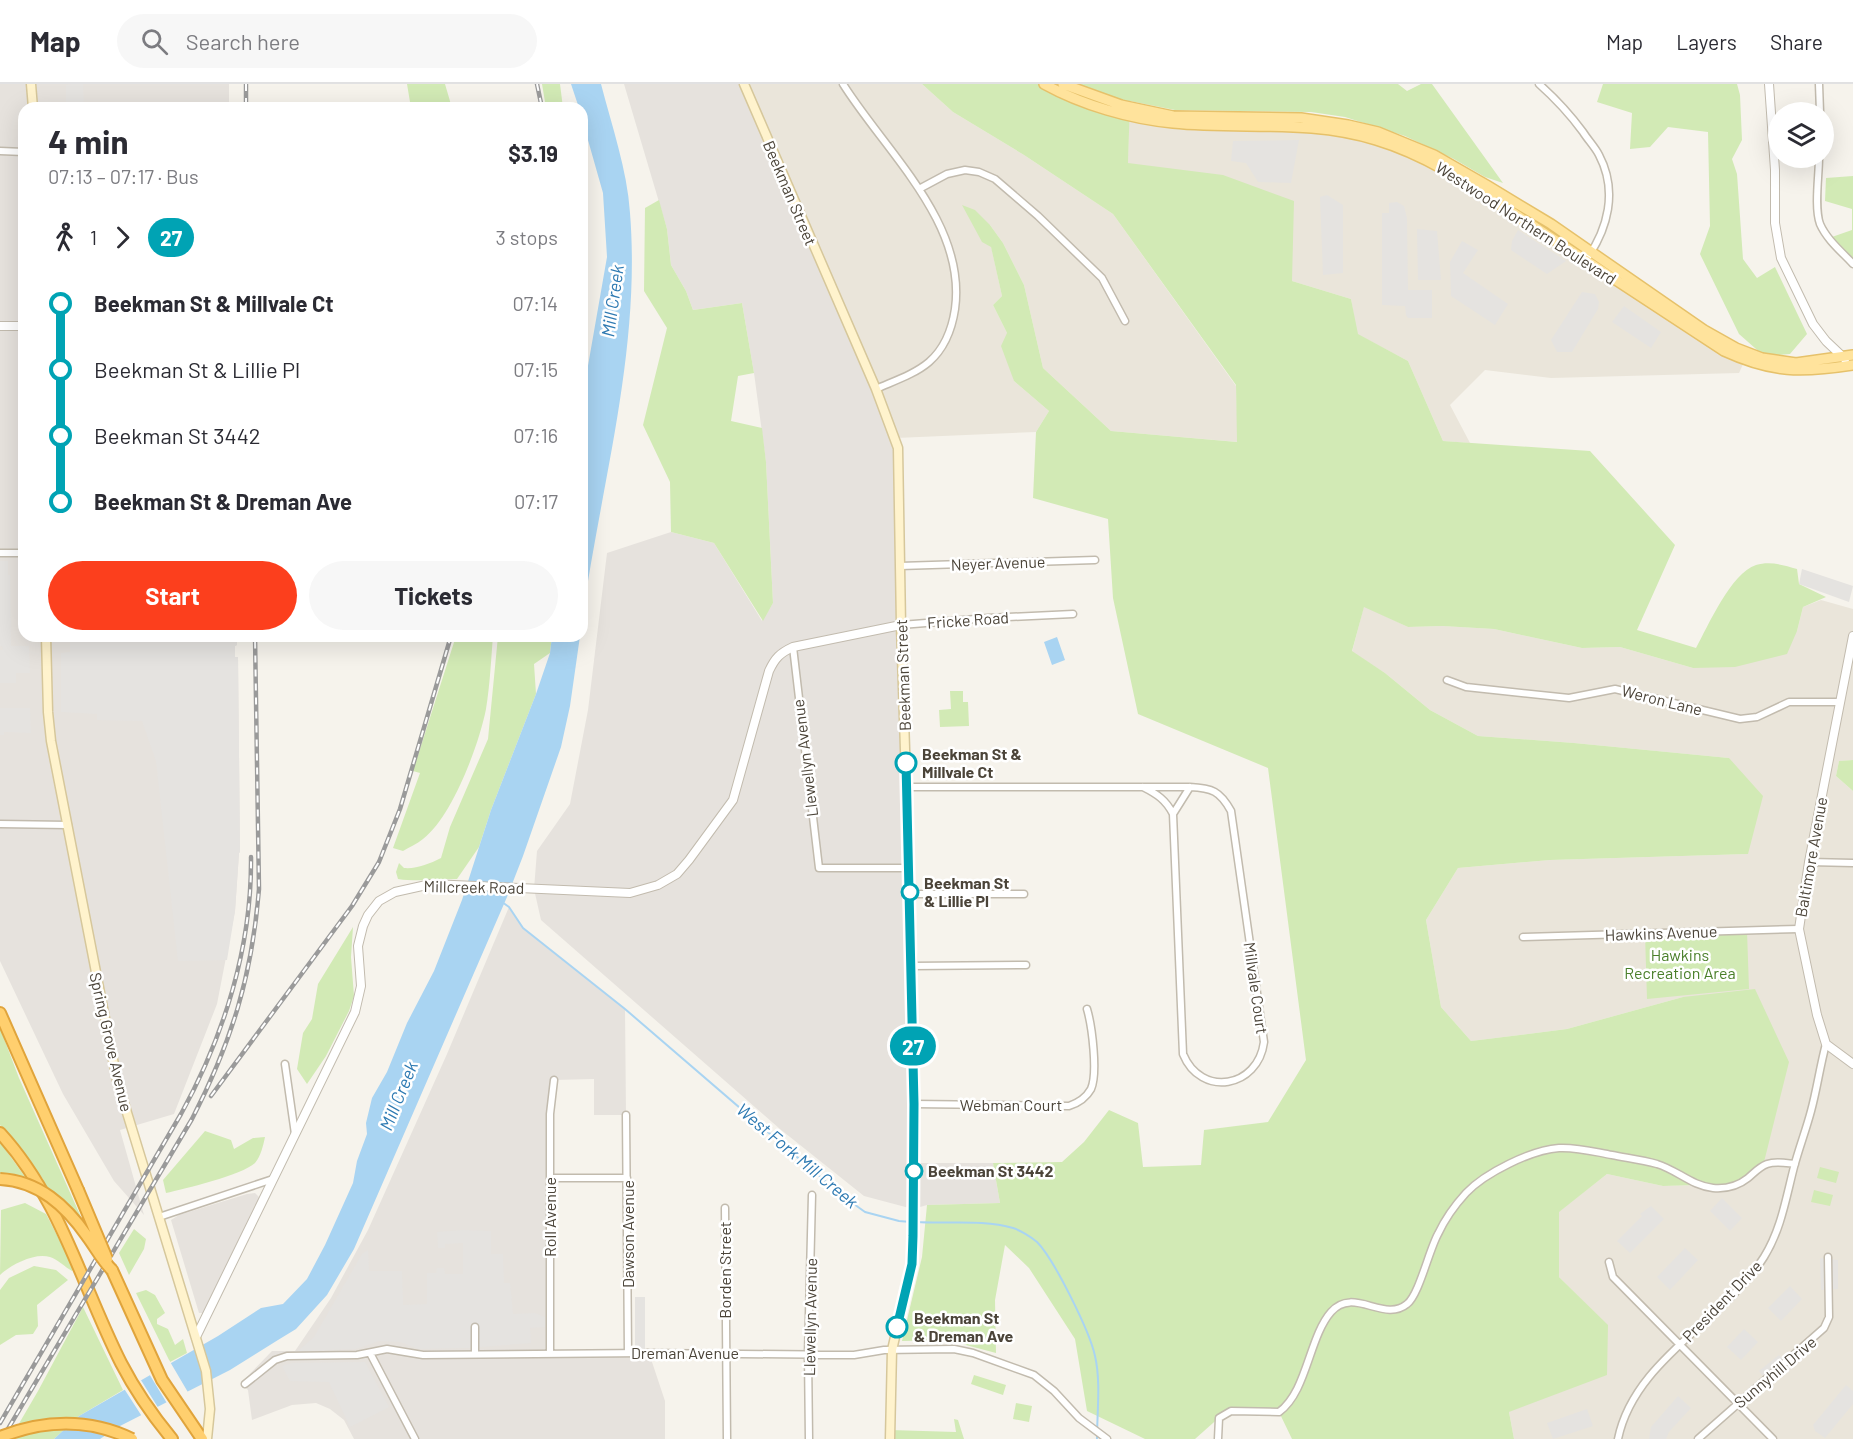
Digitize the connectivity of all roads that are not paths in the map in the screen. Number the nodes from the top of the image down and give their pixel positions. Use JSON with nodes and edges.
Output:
{"nodes":[{"id":1,"x":32,"y":84,"type":"edge"},
{"id":2,"x":744,"y":84,"type":"edge"},
{"id":3,"x":843,"y":84,"type":"edge"},
{"id":4,"x":1044,"y":84,"type":"edge"},
{"id":5,"x":1064,"y":84,"type":"edge"},
{"id":6,"x":1539,"y":84,"type":"edge"},
{"id":7,"x":1769,"y":84,"type":"edge"},
{"id":8,"x":1819,"y":84,"type":"edge"},
{"id":9,"x":33,"y":102,"type":"edge"},
{"id":10,"x":1820,"y":102,"type":"edge"},
{"id":11,"x":0,"y":151,"type":"edge"},
{"id":12,"x":18,"y":152,"type":"edge"},
{"id":13,"x":1819,"y":168,"type":"edge"},
{"id":14,"x":919,"y":189,"type":"junction"},
{"id":15,"x":1588,"y":256,"type":"junction"},
{"id":16,"x":1853,"y":264,"type":"edge"},
{"id":17,"x":1125,"y":321,"type":"dead end"},
{"id":18,"x":0,"y":326,"type":"edge"},
{"id":19,"x":18,"y":326,"type":"edge"},
{"id":20,"x":1843,"y":357,"type":"junction"},
{"id":21,"x":1852,"y":363,"type":"edge"},
{"id":22,"x":876,"y":389,"type":"junction"},
{"id":23,"x":0,"y":553,"type":"edge"},
{"id":24,"x":18,"y":553,"type":"edge"},
{"id":25,"x":1095,"y":560,"type":"dead end"},
{"id":26,"x":900,"y":566,"type":"junction"},
{"id":27,"x":1073,"y":614,"type":"dead end"},
{"id":28,"x":901,"y":625,"type":"junction"},
{"id":29,"x":1853,"y":636,"type":"edge"},
{"id":30,"x":46,"y":642,"type":"edge"},
{"id":31,"x":793,"y":647,"type":"junction"},
{"id":32,"x":1447,"y":680,"type":"dead end"},
{"id":33,"x":1840,"y":702,"type":"junction"},
{"id":34,"x":907,"y":786,"type":"junction"},
{"id":35,"x":1143,"y":787,"type":"junction"},
{"id":36,"x":1190,"y":787,"type":"junction"},
{"id":37,"x":1173,"y":813,"type":"junction"},
{"id":38,"x":0,"y":824,"type":"edge"},
{"id":39,"x":68,"y":825,"type":"junction"},
{"id":40,"x":1809,"y":862,"type":"junction"},
{"id":41,"x":1853,"y":862,"type":"edge"},
{"id":42,"x":909,"y":868,"type":"junction"},
{"id":43,"x":910,"y":894,"type":"junction"},
{"id":44,"x":1024,"y":894,"type":"dead end"},
{"id":45,"x":1799,"y":929,"type":"junction"},
{"id":46,"x":1523,"y":937,"type":"dead end"},
{"id":47,"x":1026,"y":965,"type":"dead end"},
{"id":48,"x":912,"y":966,"type":"junction"},
{"id":49,"x":1087,"y":1009,"type":"dead end"},
{"id":50,"x":0,"y":1013,"type":"edge"},
{"id":51,"x":1826,"y":1044,"type":"junction"},
{"id":52,"x":285,"y":1064,"type":"dead end"},
{"id":53,"x":1853,"y":1064,"type":"edge"},
{"id":54,"x":554,"y":1080,"type":"dead end"},
{"id":55,"x":914,"y":1104,"type":"junction"},
{"id":56,"x":626,"y":1115,"type":"dead end"},
{"id":57,"x":0,"y":1133,"type":"edge"},
{"id":58,"x":296,"y":1136,"type":"junction"},
{"id":59,"x":1794,"y":1164,"type":"junction"},
{"id":60,"x":550,"y":1178,"type":"junction"},
{"id":61,"x":0,"y":1179,"type":"edge"},
{"id":62,"x":273,"y":1179,"type":"junction"},
{"id":63,"x":627,"y":1179,"type":"junction"},
{"id":64,"x":812,"y":1195,"type":"dead end"},
{"id":65,"x":725,"y":1208,"type":"dead end"},
{"id":66,"x":159,"y":1217,"type":"junction"},
{"id":67,"x":1828,"y":1257,"type":"dead end"},
{"id":68,"x":1610,"y":1262,"type":"dead end"},
{"id":69,"x":112,"y":1270,"type":"junction"},
{"id":70,"x":475,"y":1328,"type":"dead end"},
{"id":71,"x":196,"y":1337,"type":"junction"},
{"id":72,"x":1681,"y":1344,"type":"junction"},
{"id":73,"x":892,"y":1350,"type":"junction"},
{"id":74,"x":370,"y":1353,"type":"junction"},
{"id":75,"x":628,"y":1353,"type":"junction"},
{"id":76,"x":726,"y":1353,"type":"junction"},
{"id":77,"x":475,"y":1354,"type":"junction"},
{"id":78,"x":550,"y":1354,"type":"junction"},
{"id":79,"x":808,"y":1355,"type":"junction"},
{"id":80,"x":244,"y":1384,"type":"dead end"},
{"id":81,"x":1737,"y":1403,"type":"junction"},
{"id":82,"x":0,"y":1437,"type":"edge"},
{"id":83,"x":132,"y":1439,"type":"edge"},
{"id":84,"x":172,"y":1439,"type":"edge"},
{"id":85,"x":202,"y":1439,"type":"edge"},
{"id":86,"x":207,"y":1439,"type":"edge"},
{"id":87,"x":415,"y":1439,"type":"edge"},
{"id":88,"x":727,"y":1439,"type":"edge"},
{"id":89,"x":809,"y":1439,"type":"edge"},
{"id":90,"x":890,"y":1439,"type":"edge"},
{"id":91,"x":1107,"y":1439,"type":"edge"},
{"id":92,"x":1218,"y":1439,"type":"edge"},
{"id":93,"x":1618,"y":1439,"type":"edge"},
{"id":94,"x":1698,"y":1439,"type":"edge"},
{"id":95,"x":1773,"y":1439,"type":"edge"}],
"edges":[{"from":1,"to":9,"type":"main road"},
{"from":2,"to":22,"type":"main road","name":"Beekman Street"},
{"from":3,"to":14,"type":"street"},
{"from":4,"to":15,"type":"main road","name":"Westwood Northern Boulevard"},
{"from":5,"to":15,"type":"main road","name":"Westwood Northern Boulevard"},
{"from":6,"to":15,"type":"street"},
{"from":7,"to":20,"type":"street"},
{"from":8,"to":10,"type":"street"},
{"from":11,"to":12,"type":"street"},
{"from":13,"to":16,"type":"street"},
{"from":14,"to":17,"type":"street"},
{"from":14,"to":22,"type":"street"},
{"from":15,"to":20,"type":"main road","name":"Westwood Northern Boulevard"},
{"from":15,"to":21,"type":"main road","name":"Westwood Northern Boulevard"},
{"from":18,"to":19,"type":"street"},
{"from":20,"to":21,"type":"main road","name":"Westwood Northern Boulevard"},
{"from":22,"to":26,"type":"main road","name":"Beekman Street"},
{"from":23,"to":24,"type":"street"},
{"from":25,"to":26,"type":"street","name":"Neyer Avenue"},
{"from":26,"to":28,"type":"main road","name":"Beekman Street"},
{"from":27,"to":28,"type":"street","name":"Fricke Road"},
{"from":28,"to":31,"type":"street","name":"Fricke Road"},
{"from":28,"to":34,"type":"main road","name":"Beekman Street"},
{"from":29,"to":33,"type":"street","name":"Baltimore Avenue"},
{"from":30,"to":39,"type":"main road","name":"Spring Grove Avenue"},
{"from":31,"to":42,"type":"street","name":"Llewellyn Avenue"},
{"from":31,"to":58,"type":"street","name":"Millcreek Road"},
{"from":32,"to":33,"type":"street","name":"Weron Lane"},
{"from":33,"to":40,"type":"street","name":"Baltimore Avenue"},
{"from":34,"to":35,"type":"street","name":"Millvale Court"},
{"from":34,"to":42,"type":"main road","name":"Beekman Street"},
{"from":35,"to":36,"type":"street","name":"Millvale Court"},
{"from":35,"to":37,"type":"street"},
{"from":36,"to":37,"type":"street"},
{"from":36,"to":37,"type":"street","name":"Millvale Court"},
{"from":38,"to":39,"type":"street"},
{"from":39,"to":66,"type":"main road","name":"Spring Grove Avenue"},
{"from":40,"to":41,"type":"street"},
{"from":40,"to":45,"type":"street","name":"Baltimore Avenue"},
{"from":42,"to":43,"type":"main road","name":"Beekman Street"},
{"from":43,"to":44,"type":"street"},
{"from":43,"to":48,"type":"main road","name":"Beekman Street"},
{"from":45,"to":46,"type":"street","name":"Hawkins Avenue"},
{"from":45,"to":51,"type":"street","name":"Baltimore Avenue"},
{"from":47,"to":48,"type":"street"},
{"from":48,"to":55,"type":"main road","name":"Beekman Street"},
{"from":49,"to":55,"type":"street","name":"Webman Court"},
{"from":50,"to":69,"type":"highway","bridge":true},
{"from":51,"to":53,"type":"street"},
{"from":51,"to":59,"type":"street","name":"President Drive"},
{"from":52,"to":58,"type":"street"},
{"from":54,"to":60,"type":"street","name":"Roll Avenue"},
{"from":55,"to":73,"type":"main road","name":"Beekman Street"},
{"from":56,"to":63,"type":"street","name":"Dawson Avenue"},
{"from":57,"to":84,"type":"highway"},
{"from":58,"to":62,"type":"street","name":"Millcreek Road"},
{"from":59,"to":72,"type":"street","name":"President Drive"},
{"from":59,"to":92,"type":"street"},
{"from":60,"to":63,"type":"street"},
{"from":60,"to":78,"type":"street","name":"Roll Avenue"},
{"from":61,"to":69,"type":"highway","bridge":true},
{"from":62,"to":66,"type":"street"},
{"from":62,"to":71,"type":"street","name":"Millcreek Road"},
{"from":63,"to":75,"type":"street","name":"Dawson Avenue"},
{"from":64,"to":79,"type":"street","name":"Llewellyn Avenue"},
{"from":65,"to":76,"type":"street","name":"Borden Street"},
{"from":66,"to":71,"type":"main road","name":"Spring Grove Avenue"},
{"from":67,"to":81,"type":"street","name":"Sunnyhill Drive"},
{"from":68,"to":72,"type":"street"},
{"from":69,"to":85,"type":"highway"},
{"from":70,"to":77,"type":"street"},
{"from":71,"to":86,"type":"main road","name":"Spring Grove Avenue"},
{"from":72,"to":81,"type":"street"},
{"from":72,"to":93,"type":"street","name":"President Drive"},
{"from":73,"to":79,"type":"street","name":"Dreman Avenue"},
{"from":73,"to":90,"type":"main road","name":"Beekman Street"},
{"from":73,"to":91,"type":"street","name":"Dreman Avenue"},
{"from":74,"to":77,"type":"street","name":"Dreman Avenue"},
{"from":74,"to":80,"type":"street","name":"Dreman Avenue"},
{"from":74,"to":87,"type":"street"},
{"from":75,"to":76,"type":"street","name":"Dreman Avenue"},
{"from":75,"to":78,"type":"street","name":"Dreman Avenue"},
{"from":76,"to":79,"type":"street","name":"Dreman Avenue"},
{"from":76,"to":88,"type":"street","name":"Borden Street"},
{"from":77,"to":78,"type":"street","name":"Dreman Avenue"},
{"from":79,"to":89,"type":"street","name":"Llewellyn Avenue"},
{"from":81,"to":94,"type":"street","name":"Sunnyhill Drive"},
{"from":81,"to":95,"type":"street"},
{"from":82,"to":83,"type":"highway","bridge":true}]}
